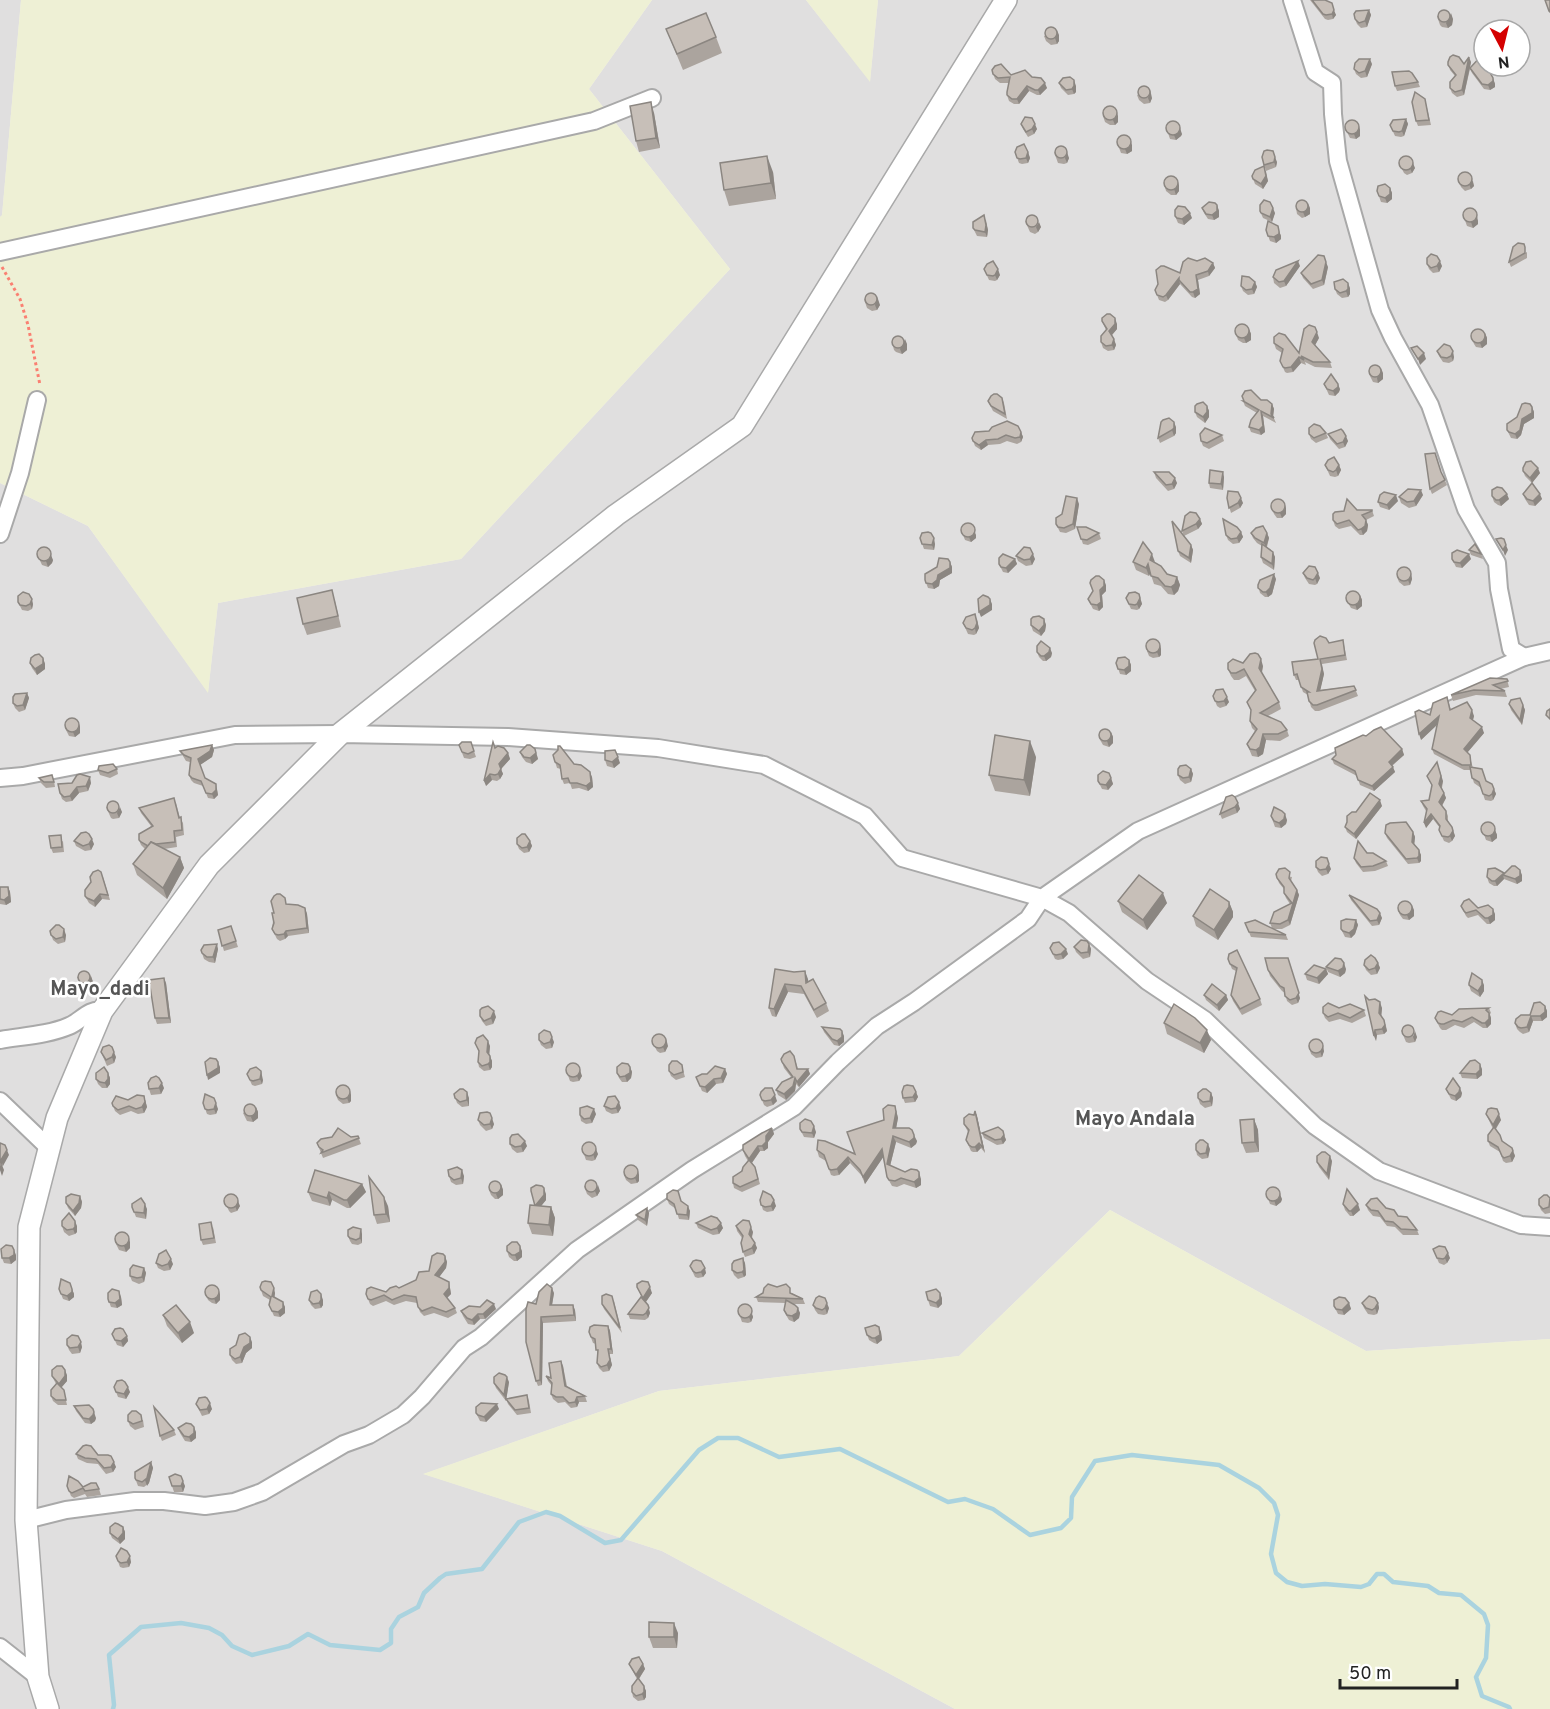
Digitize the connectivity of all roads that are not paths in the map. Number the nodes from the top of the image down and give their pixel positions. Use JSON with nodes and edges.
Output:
{"nodes":[{"id":1,"x":1006,"y":0,"type":"edge"},
{"id":2,"x":1292,"y":0,"type":"edge"},
{"id":3,"x":652,"y":98,"type":"dead end"},
{"id":4,"x":0,"y":252,"type":"edge"},
{"id":5,"x":37,"y":400,"type":"road end"},
{"id":6,"x":0,"y":534,"type":"edge"},
{"id":7,"x":1550,"y":651,"type":"edge"},
{"id":8,"x":1524,"y":657,"type":"junction"},
{"id":9,"x":340,"y":734,"type":"junction"},
{"id":10,"x":0,"y":778,"type":"edge"},
{"id":11,"x":1042,"y":898,"type":"junction"},
{"id":12,"x":102,"y":1011,"type":"junction"},
{"id":13,"x":0,"y":1040,"type":"edge"},
{"id":14,"x":0,"y":1101,"type":"edge"},
{"id":15,"x":49,"y":1148,"type":"junction"},
{"id":16,"x":1550,"y":1227,"type":"edge"},
{"id":17,"x":26,"y":1520,"type":"junction"},
{"id":18,"x":0,"y":1647,"type":"edge"},
{"id":19,"x":38,"y":1677,"type":"junction"},
{"id":20,"x":48,"y":1709,"type":"edge"}],
"edges":[{"from":1,"to":9,"type":"street"},
{"from":2,"to":8,"type":"street"},
{"from":3,"to":4,"type":"street"},
{"from":5,"to":6,"type":"street"},
{"from":7,"to":8,"type":"street"},
{"from":8,"to":11,"type":"street"},
{"from":9,"to":10,"type":"street"},
{"from":9,"to":11,"type":"street"},
{"from":9,"to":12,"type":"street"},
{"from":11,"to":16,"type":"street"},
{"from":11,"to":17,"type":"street"},
{"from":12,"to":13,"type":"street"},
{"from":12,"to":15,"type":"street"},
{"from":14,"to":15,"type":"street"},
{"from":15,"to":17,"type":"street"},
{"from":17,"to":19,"type":"street"},
{"from":18,"to":19,"type":"street"},
{"from":19,"to":20,"type":"street"}]}
